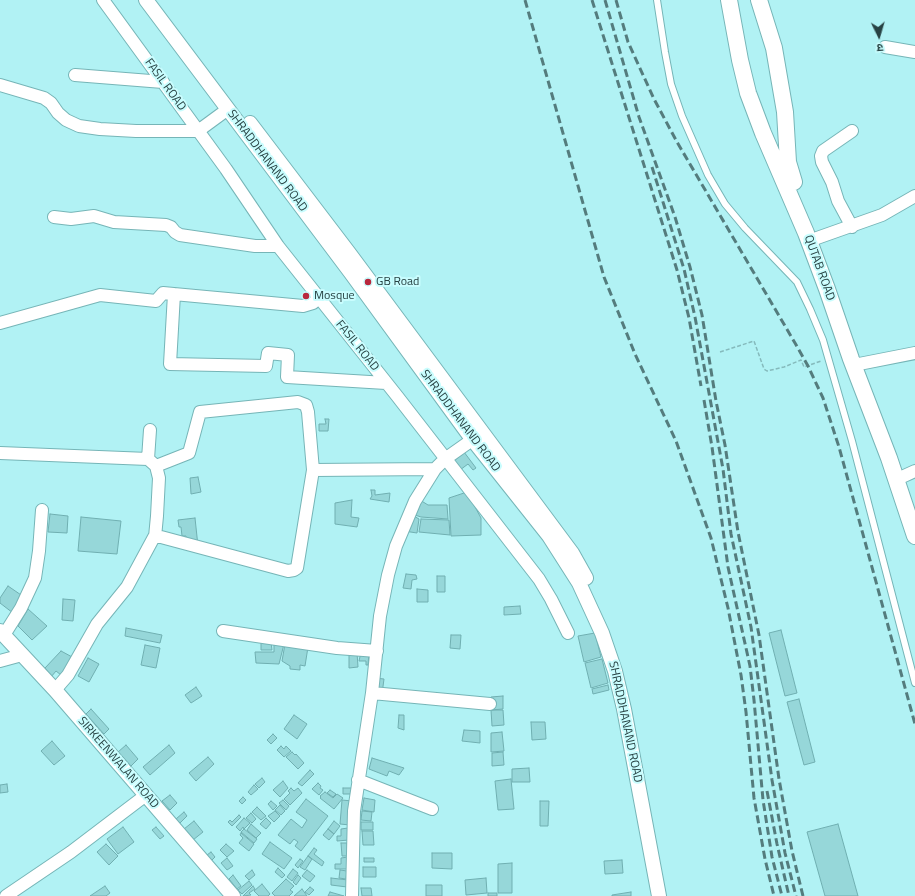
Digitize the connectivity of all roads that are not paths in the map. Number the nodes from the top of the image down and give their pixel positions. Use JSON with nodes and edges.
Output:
{"nodes":[{"id":1,"x":103,"y":0,"type":"edge"},
{"id":2,"x":146,"y":0,"type":"edge"},
{"id":3,"x":157,"y":0,"type":"edge"},
{"id":4,"x":657,"y":0,"type":"edge"},
{"id":5,"x":729,"y":0,"type":"edge"},
{"id":6,"x":759,"y":0,"type":"edge"},
{"id":7,"x":885,"y":48,"type":"dead end"},
{"id":8,"x":915,"y":52,"type":"edge"},
{"id":9,"x":75,"y":75,"type":"dead end"},
{"id":10,"x":163,"y":82,"type":"junction"},
{"id":11,"x":0,"y":85,"type":"edge"},
{"id":12,"x":228,"y":109,"type":"junction"},
{"id":13,"x":198,"y":131,"type":"junction"},
{"id":14,"x":852,"y":131,"type":"dead end"},
{"id":15,"x":787,"y":175,"type":"junction"},
{"id":16,"x":915,"y":196,"type":"edge"},
{"id":17,"x":54,"y":217,"type":"dead end"},
{"id":18,"x":852,"y":227,"type":"junction"},
{"id":19,"x":817,"y":238,"type":"junction"},
{"id":20,"x":278,"y":246,"type":"junction"},
{"id":21,"x":174,"y":294,"type":"junction"},
{"id":22,"x":319,"y":298,"type":"junction"},
{"id":23,"x":385,"y":311,"type":"junction"},
{"id":24,"x":0,"y":323,"type":"edge"},
{"id":25,"x":915,"y":353,"type":"edge"},
{"id":26,"x":859,"y":364,"type":"junction"},
{"id":27,"x":386,"y":383,"type":"junction"},
{"id":28,"x":150,"y":430,"type":"dead end"},
{"id":29,"x":478,"y":436,"type":"junction"},
{"id":30,"x":0,"y":453,"type":"edge"},
{"id":31,"x":445,"y":459,"type":"junction"},
{"id":32,"x":152,"y":462,"type":"junction"},
{"id":33,"x":435,"y":469,"type":"junction"},
{"id":34,"x":313,"y":470,"type":"junction"},
{"id":35,"x":910,"y":473,"type":"edge"},
{"id":36,"x":915,"y":506,"type":"edge"},
{"id":37,"x":42,"y":510,"type":"dead end"},
{"id":38,"x":915,"y":536,"type":"edge"},
{"id":39,"x":155,"y":537,"type":"junction"},
{"id":40,"x":223,"y":631,"type":"dead end"},
{"id":41,"x":2,"y":633,"type":"edge"},
{"id":42,"x":568,"y":633,"type":"dead end"},
{"id":43,"x":377,"y":651,"type":"junction"},
{"id":44,"x":22,"y":655,"type":"junction"},
{"id":45,"x":0,"y":661,"type":"edge"},
{"id":46,"x":915,"y":683,"type":"edge"},
{"id":47,"x":56,"y":690,"type":"junction"},
{"id":48,"x":372,"y":693,"type":"junction"},
{"id":49,"x":490,"y":704,"type":"dead end"},
{"id":50,"x":358,"y":780,"type":"junction"},
{"id":51,"x":146,"y":795,"type":"junction"},
{"id":52,"x":432,"y":809,"type":"dead end"},
{"id":53,"x":6,"y":896,"type":"edge"},
{"id":54,"x":233,"y":896,"type":"edge"},
{"id":55,"x":352,"y":896,"type":"edge"},
{"id":56,"x":659,"y":896,"type":"edge"},
{"id":57,"x":668,"y":896,"type":"edge"}],
"edges":[{"from":1,"to":10,"type":"street","name":"FASIL ROAD"},
{"from":2,"to":12,"type":"street","name":"SHRADDHANAND ROAD"},
{"from":3,"to":23,"type":"street","name":"SHRADDHANAND ROAD"},
{"from":4,"to":46,"type":"lane"},
{"from":5,"to":15,"type":"main road","name":"QUTAB ROAD"},
{"from":6,"to":15,"type":"main road","name":"QUTAB ROAD"},
{"from":7,"to":8,"type":"street"},
{"from":9,"to":10,"type":"street"},
{"from":10,"to":13,"type":"street","name":"FASIL ROAD"},
{"from":11,"to":13,"type":"street"},
{"from":12,"to":13,"type":"street"},
{"from":12,"to":23,"type":"street","name":"SHRADDHANAND ROAD"},
{"from":13,"to":20,"type":"street","name":"FASIL ROAD"},
{"from":14,"to":18,"type":"street"},
{"from":15,"to":19,"type":"main road","name":"QUTAB ROAD"},
{"from":15,"to":26,"type":"main road","name":"QUTAB ROAD"},
{"from":16,"to":18,"type":"street"},
{"from":17,"to":20,"type":"street"},
{"from":18,"to":19,"type":"street"},
{"from":19,"to":26,"type":"main road","name":"QUTAB ROAD"},
{"from":20,"to":22,"type":"street","name":"FASIL ROAD"},
{"from":21,"to":22,"type":"street"},
{"from":21,"to":24,"type":"street"},
{"from":21,"to":27,"type":"street"},
{"from":22,"to":27,"type":"street","name":"FASIL ROAD"},
{"from":23,"to":29,"type":"street","name":"SHRADDHANAND ROAD"},
{"from":25,"to":26,"type":"street"},
{"from":26,"to":35,"type":"main road","name":"QUTAB ROAD"},
{"from":26,"to":38,"type":"main road","name":"QUTAB ROAD"},
{"from":27,"to":31,"type":"street","name":"FASIL ROAD"},
{"from":28,"to":32,"type":"street"},
{"from":29,"to":31,"type":"street"},
{"from":29,"to":56,"type":"street","name":"SHRADDHANAND ROAD"},
{"from":29,"to":57,"type":"street","name":"SHRADDHANAND ROAD"},
{"from":30,"to":32,"type":"street"},
{"from":31,"to":33,"type":"street"},
{"from":31,"to":42,"type":"street","name":"FASIL ROAD"},
{"from":32,"to":34,"type":"street"},
{"from":32,"to":39,"type":"street"},
{"from":33,"to":34,"type":"street"},
{"from":33,"to":43,"type":"street"},
{"from":34,"to":39,"type":"street"},
{"from":35,"to":36,"type":"main road","name":"QUTAB ROAD"},
{"from":37,"to":41,"type":"street"},
{"from":39,"to":47,"type":"street"},
{"from":40,"to":43,"type":"street"},
{"from":41,"to":44,"type":"street","name":"SIRKEENWALAN ROAD"},
{"from":43,"to":48,"type":"street"},
{"from":44,"to":45,"type":"street"},
{"from":44,"to":47,"type":"street","name":"SIRKEENWALAN ROAD"},
{"from":47,"to":51,"type":"street","name":"SIRKEENWALAN ROAD"},
{"from":48,"to":49,"type":"street"},
{"from":48,"to":50,"type":"street"},
{"from":50,"to":52,"type":"street"},
{"from":50,"to":55,"type":"street"},
{"from":51,"to":53,"type":"street"},
{"from":51,"to":54,"type":"street","name":"SIRKEENWALAN ROAD"}]}
